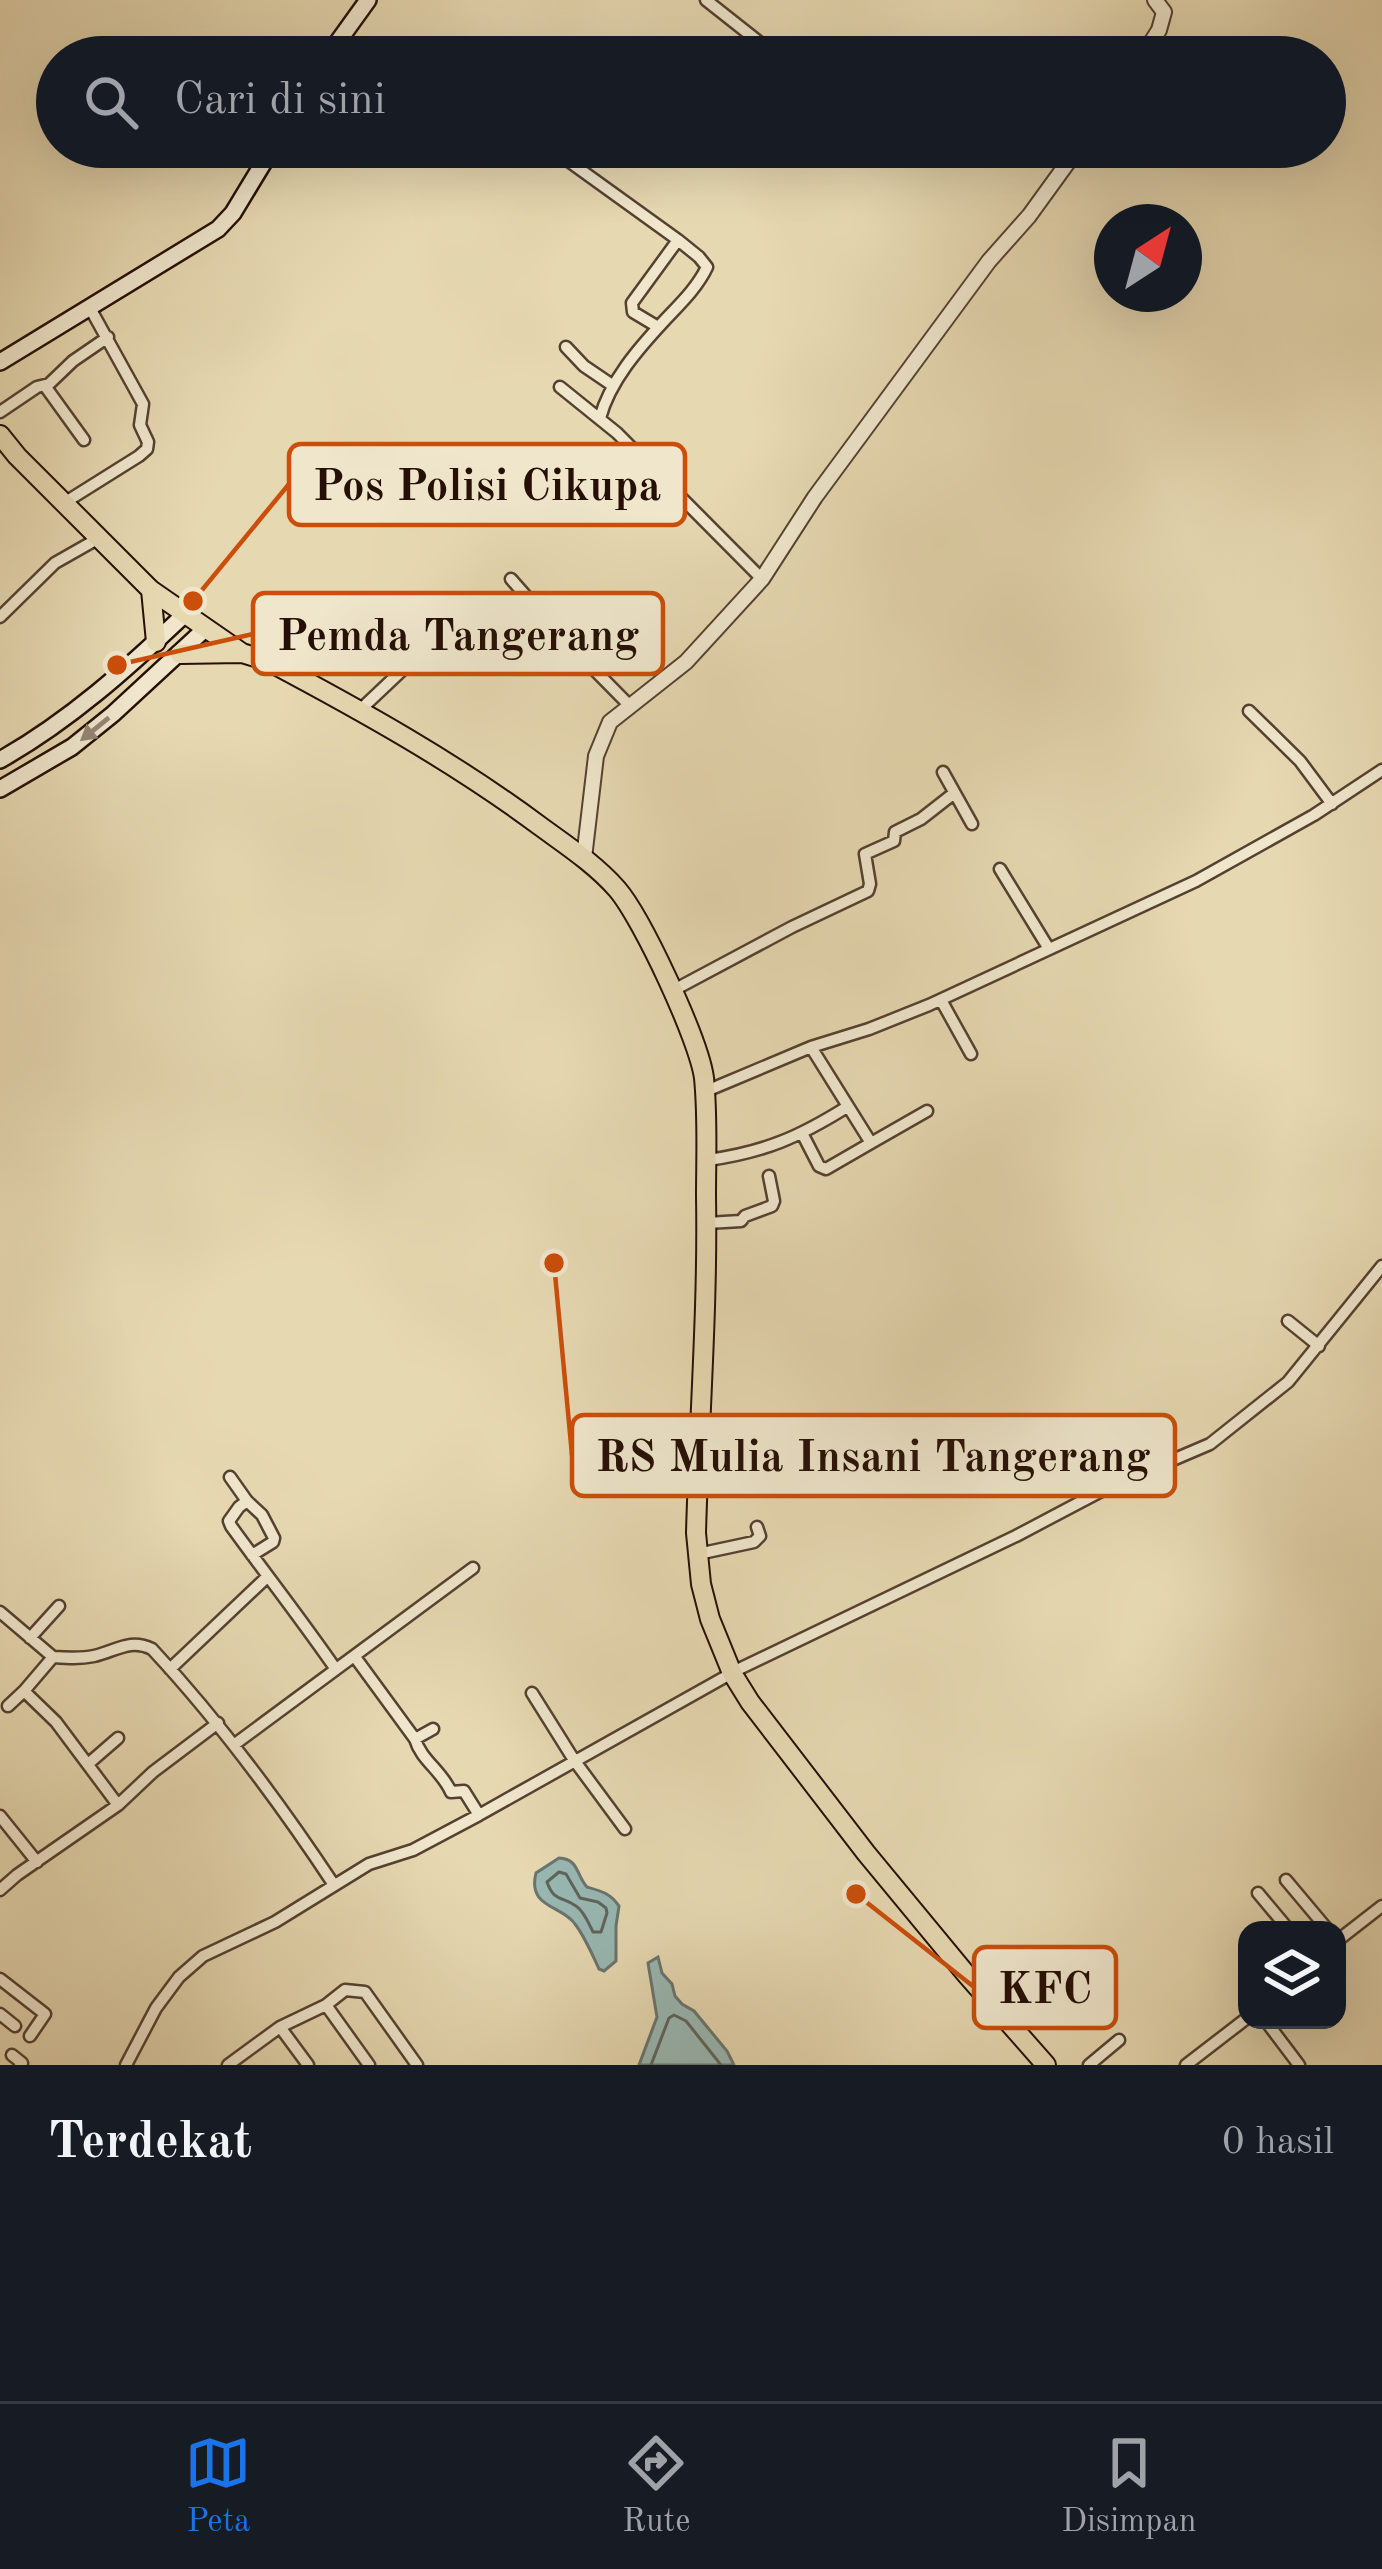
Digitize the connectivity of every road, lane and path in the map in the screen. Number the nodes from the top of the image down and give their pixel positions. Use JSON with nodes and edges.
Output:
{"nodes":[{"id":1,"x":368,"y":0,"type":"edge"},
{"id":2,"x":706,"y":0,"type":"edge"},
{"id":3,"x":1155,"y":0,"type":"edge"},
{"id":4,"x":342,"y":36,"type":"edge"},
{"id":5,"x":751,"y":36,"type":"edge"},
{"id":6,"x":1153,"y":36,"type":"edge"},
{"id":7,"x":260,"y":168,"type":"edge"},
{"id":8,"x":578,"y":168,"type":"edge"},
{"id":9,"x":1064,"y":168,"type":"edge"},
{"id":10,"x":678,"y":240,"type":"junction"},
{"id":11,"x":90,"y":308,"type":"junction"},
{"id":12,"x":658,"y":327,"type":"junction"},
{"id":13,"x":108,"y":337,"type":"junction"},
{"id":14,"x":566,"y":347,"type":"dead end"},
{"id":15,"x":0,"y":362,"type":"edge"},
{"id":16,"x":612,"y":385,"type":"junction"},
{"id":17,"x":45,"y":386,"type":"junction"},
{"id":18,"x":560,"y":386,"type":"dead end"},
{"id":19,"x":0,"y":412,"type":"edge"},
{"id":20,"x":600,"y":418,"type":"junction"},
{"id":21,"x":0,"y":435,"type":"edge"},
{"id":22,"x":84,"y":440,"type":"dead end"},
{"id":23,"x":64,"y":503,"type":"junction"},
{"id":24,"x":99,"y":538,"type":"junction"},
{"id":25,"x":511,"y":579,"type":"dead end"},
{"id":26,"x":762,"y":579,"type":"junction"},
{"id":27,"x":151,"y":590,"type":"junction"},
{"id":28,"x":185,"y":614,"type":"junction"},
{"id":29,"x":0,"y":617,"type":"edge"},
{"id":30,"x":206,"y":629,"type":"junction"},
{"id":31,"x":156,"y":642,"type":"junction"},
{"id":32,"x":242,"y":653,"type":"junction"},
{"id":33,"x":180,"y":654,"type":"junction"},
{"id":34,"x":414,"y":659,"type":"dead end"},
{"id":35,"x":629,"y":705,"type":"junction"},
{"id":36,"x":360,"y":710,"type":"junction"},
{"id":37,"x":1249,"y":711,"type":"dead end"},
{"id":38,"x":0,"y":760,"type":"edge"},
{"id":39,"x":1382,"y":770,"type":"edge"},
{"id":40,"x":943,"y":772,"type":"dead end"},
{"id":41,"x":0,"y":789,"type":"edge"},
{"id":42,"x":953,"y":794,"type":"junction"},
{"id":43,"x":1332,"y":804,"type":"junction"},
{"id":44,"x":972,"y":824,"type":"dead end"},
{"id":45,"x":584,"y":858,"type":"junction"},
{"id":46,"x":1000,"y":869,"type":"dead end"},
{"id":47,"x":1049,"y":949,"type":"junction"},
{"id":48,"x":672,"y":991,"type":"junction"},
{"id":49,"x":941,"y":1000,"type":"junction"},
{"id":50,"x":811,"y":1046,"type":"junction"},
{"id":51,"x":971,"y":1054,"type":"dead end"},
{"id":52,"x":704,"y":1092,"type":"junction"},
{"id":53,"x":847,"y":1107,"type":"junction"},
{"id":54,"x":927,"y":1111,"type":"dead end"},
{"id":55,"x":802,"y":1135,"type":"junction"},
{"id":56,"x":871,"y":1143,"type":"junction"},
{"id":57,"x":708,"y":1160,"type":"junction"},
{"id":58,"x":769,"y":1176,"type":"dead end"},
{"id":59,"x":707,"y":1223,"type":"junction"},
{"id":60,"x":1382,"y":1266,"type":"edge"},
{"id":61,"x":1288,"y":1321,"type":"dead end"},
{"id":62,"x":1318,"y":1346,"type":"junction"},
{"id":63,"x":230,"y":1477,"type":"dead end"},
{"id":64,"x":247,"y":1502,"type":"junction"},
{"id":65,"x":757,"y":1527,"type":"dead end"},
{"id":66,"x":698,"y":1554,"type":"junction"},
{"id":67,"x":252,"y":1555,"type":"junction"},
{"id":68,"x":473,"y":1568,"type":"dead end"},
{"id":69,"x":267,"y":1577,"type":"junction"},
{"id":70,"x":59,"y":1606,"type":"dead end"},
{"id":71,"x":0,"y":1612,"type":"edge"},
{"id":72,"x":30,"y":1638,"type":"junction"},
{"id":73,"x":53,"y":1657,"type":"junction"},
{"id":74,"x":355,"y":1657,"type":"junction"},
{"id":75,"x":335,"y":1667,"type":"junction"},
{"id":76,"x":170,"y":1669,"type":"junction"},
{"id":77,"x":735,"y":1671,"type":"junction"},
{"id":78,"x":24,"y":1691,"type":"junction"},
{"id":79,"x":532,"y":1693,"type":"dead end"},
{"id":80,"x":8,"y":1706,"type":"dead end"},
{"id":81,"x":218,"y":1723,"type":"junction"},
{"id":82,"x":433,"y":1729,"type":"dead end"},
{"id":83,"x":118,"y":1738,"type":"dead end"},
{"id":84,"x":415,"y":1739,"type":"junction"},
{"id":85,"x":235,"y":1744,"type":"junction"},
{"id":86,"x":574,"y":1760,"type":"junction"},
{"id":87,"x":88,"y":1764,"type":"junction"},
{"id":88,"x":118,"y":1805,"type":"junction"},
{"id":89,"x":479,"y":1815,"type":"junction"},
{"id":90,"x":0,"y":1816,"type":"edge"},
{"id":91,"x":625,"y":1829,"type":"dead end"},
{"id":92,"x":37,"y":1862,"type":"junction"},
{"id":93,"x":1286,"y":1880,"type":"dead end"},
{"id":94,"x":334,"y":1885,"type":"junction"},
{"id":95,"x":0,"y":1890,"type":"edge"},
{"id":96,"x":1258,"y":1893,"type":"dead end"},
{"id":97,"x":1382,"y":1906,"type":"edge"},
{"id":98,"x":1281,"y":1921,"type":"edge"},
{"id":99,"x":1320,"y":1921,"type":"edge"},
{"id":100,"x":1346,"y":1934,"type":"edge"},
{"id":101,"x":0,"y":1979,"type":"edge"},
{"id":102,"x":326,"y":2005,"type":"junction"},
{"id":103,"x":996,"y":2010,"type":"junction"},
{"id":104,"x":0,"y":2014,"type":"edge"},
{"id":105,"x":15,"y":2026,"type":"dead end"},
{"id":106,"x":1238,"y":2026,"type":"edge"},
{"id":107,"x":280,"y":2027,"type":"junction"},
{"id":108,"x":1272,"y":2029,"type":"edge"},
{"id":109,"x":30,"y":2036,"type":"dead end"},
{"id":110,"x":1119,"y":2039,"type":"dead end"},
{"id":111,"x":244,"y":2054,"type":"junction"},
{"id":112,"x":1201,"y":2060,"type":"edge"},
{"id":113,"x":126,"y":2065,"type":"edge"},
{"id":114,"x":228,"y":2065,"type":"edge"},
{"id":115,"x":252,"y":2065,"type":"edge"},
{"id":116,"x":308,"y":2065,"type":"edge"},
{"id":117,"x":369,"y":2065,"type":"edge"},
{"id":118,"x":417,"y":2065,"type":"edge"},
{"id":119,"x":1034,"y":2065,"type":"edge"},
{"id":120,"x":1046,"y":2065,"type":"edge"},
{"id":121,"x":1089,"y":2065,"type":"edge"},
{"id":122,"x":1186,"y":2065,"type":"edge"},
{"id":123,"x":1299,"y":2065,"type":"edge"}],
"edges":[{"from":1,"to":4,"type":"main road"},
{"from":2,"to":5,"type":"street"},
{"from":3,"to":6,"type":"street"},
{"from":7,"to":11,"type":"main road"},
{"from":8,"to":10,"type":"street"},
{"from":9,"to":26,"type":"street"},
{"from":10,"to":12,"type":"street"},
{"from":10,"to":12,"type":"street"},
{"from":11,"to":13,"type":"street"},
{"from":11,"to":15,"type":"main road"},
{"from":12,"to":16,"type":"street"},
{"from":13,"to":17,"type":"street"},
{"from":13,"to":23,"type":"street"},
{"from":14,"to":16,"type":"street"},
{"from":16,"to":20,"type":"street"},
{"from":17,"to":19,"type":"street"},
{"from":17,"to":22,"type":"street"},
{"from":18,"to":20,"type":"street"},
{"from":20,"to":26,"type":"street"},
{"from":21,"to":23,"type":"highway"},
{"from":23,"to":24,"type":"highway"},
{"from":24,"to":27,"type":"highway"},
{"from":24,"to":29,"type":"street"},
{"from":25,"to":35,"type":"street"},
{"from":26,"to":35,"type":"street"},
{"from":27,"to":28,"type":"highway"},
{"from":27,"to":31,"type":"highway"},
{"from":28,"to":30,"type":"highway"},
{"from":28,"to":31,"type":"main road"},
{"from":30,"to":32,"type":"highway"},
{"from":30,"to":33,"type":"main road"},
{"from":31,"to":38,"type":"main road"},
{"from":32,"to":33,"type":"highway"},
{"from":32,"to":36,"type":"highway"},
{"from":33,"to":41,"type":"main road","one_way":true},
{"from":34,"to":36,"type":"street"},
{"from":35,"to":45,"type":"street"},
{"from":36,"to":45,"type":"highway"},
{"from":37,"to":43,"type":"street"},
{"from":39,"to":43,"type":"street"},
{"from":40,"to":42,"type":"street"},
{"from":42,"to":44,"type":"street"},
{"from":42,"to":48,"type":"street"},
{"from":43,"to":47,"type":"street"},
{"from":45,"to":48,"type":"highway"},
{"from":46,"to":47,"type":"street"},
{"from":47,"to":49,"type":"street"},
{"from":48,"to":52,"type":"highway"},
{"from":49,"to":50,"type":"street"},
{"from":49,"to":51,"type":"street"},
{"from":50,"to":52,"type":"street"},
{"from":50,"to":53,"type":"street"},
{"from":52,"to":57,"type":"highway"},
{"from":53,"to":55,"type":"street"},
{"from":53,"to":56,"type":"street"},
{"from":54,"to":56,"type":"street"},
{"from":55,"to":56,"type":"street"},
{"from":55,"to":57,"type":"street"},
{"from":57,"to":59,"type":"highway"},
{"from":58,"to":59,"type":"street"},
{"from":59,"to":66,"type":"highway"},
{"from":60,"to":62,"type":"street"},
{"from":61,"to":62,"type":"street"},
{"from":62,"to":77,"type":"street"},
{"from":63,"to":64,"type":"street"},
{"from":64,"to":67,"type":"street"},
{"from":64,"to":67,"type":"street"},
{"from":65,"to":66,"type":"street"},
{"from":66,"to":77,"type":"highway"},
{"from":67,"to":69,"type":"street"},
{"from":68,"to":74,"type":"street"},
{"from":69,"to":75,"type":"street"},
{"from":69,"to":76,"type":"street"},
{"from":70,"to":72,"type":"street"},
{"from":71,"to":72,"type":"street"},
{"from":72,"to":73,"type":"street"},
{"from":73,"to":76,"type":"street"},
{"from":73,"to":78,"type":"street"},
{"from":74,"to":75,"type":"street"},
{"from":74,"to":84,"type":"street"},
{"from":75,"to":85,"type":"street"},
{"from":76,"to":81,"type":"street"},
{"from":77,"to":86,"type":"street"},
{"from":77,"to":103,"type":"highway"},
{"from":78,"to":80,"type":"street"},
{"from":78,"to":87,"type":"street"},
{"from":79,"to":86,"type":"street"},
{"from":81,"to":85,"type":"street"},
{"from":81,"to":88,"type":"street"},
{"from":82,"to":84,"type":"street"},
{"from":83,"to":87,"type":"street"},
{"from":84,"to":89,"type":"street"},
{"from":85,"to":94,"type":"street"},
{"from":86,"to":89,"type":"street"},
{"from":86,"to":91,"type":"street"},
{"from":87,"to":88,"type":"street"},
{"from":88,"to":92,"type":"street"},
{"from":89,"to":94,"type":"street"},
{"from":90,"to":92,"type":"street"},
{"from":92,"to":95,"type":"street"},
{"from":93,"to":99,"type":"street"},
{"from":94,"to":113,"type":"street"},
{"from":96,"to":98,"type":"street"},
{"from":97,"to":100,"type":"street"},
{"from":101,"to":109,"type":"street"},
{"from":102,"to":107,"type":"street"},
{"from":102,"to":117,"type":"street"},
{"from":102,"to":118,"type":"street"},
{"from":103,"to":119,"type":"highway"},
{"from":103,"to":120,"type":"highway"},
{"from":104,"to":105,"type":"street"},
{"from":106,"to":112,"type":"street"},
{"from":107,"to":111,"type":"street"},
{"from":107,"to":116,"type":"street"},
{"from":108,"to":123,"type":"street"},
{"from":110,"to":121,"type":"street"},
{"from":111,"to":114,"type":"street"},
{"from":111,"to":115,"type":"street"},
{"from":112,"to":122,"type":"street"}]}
